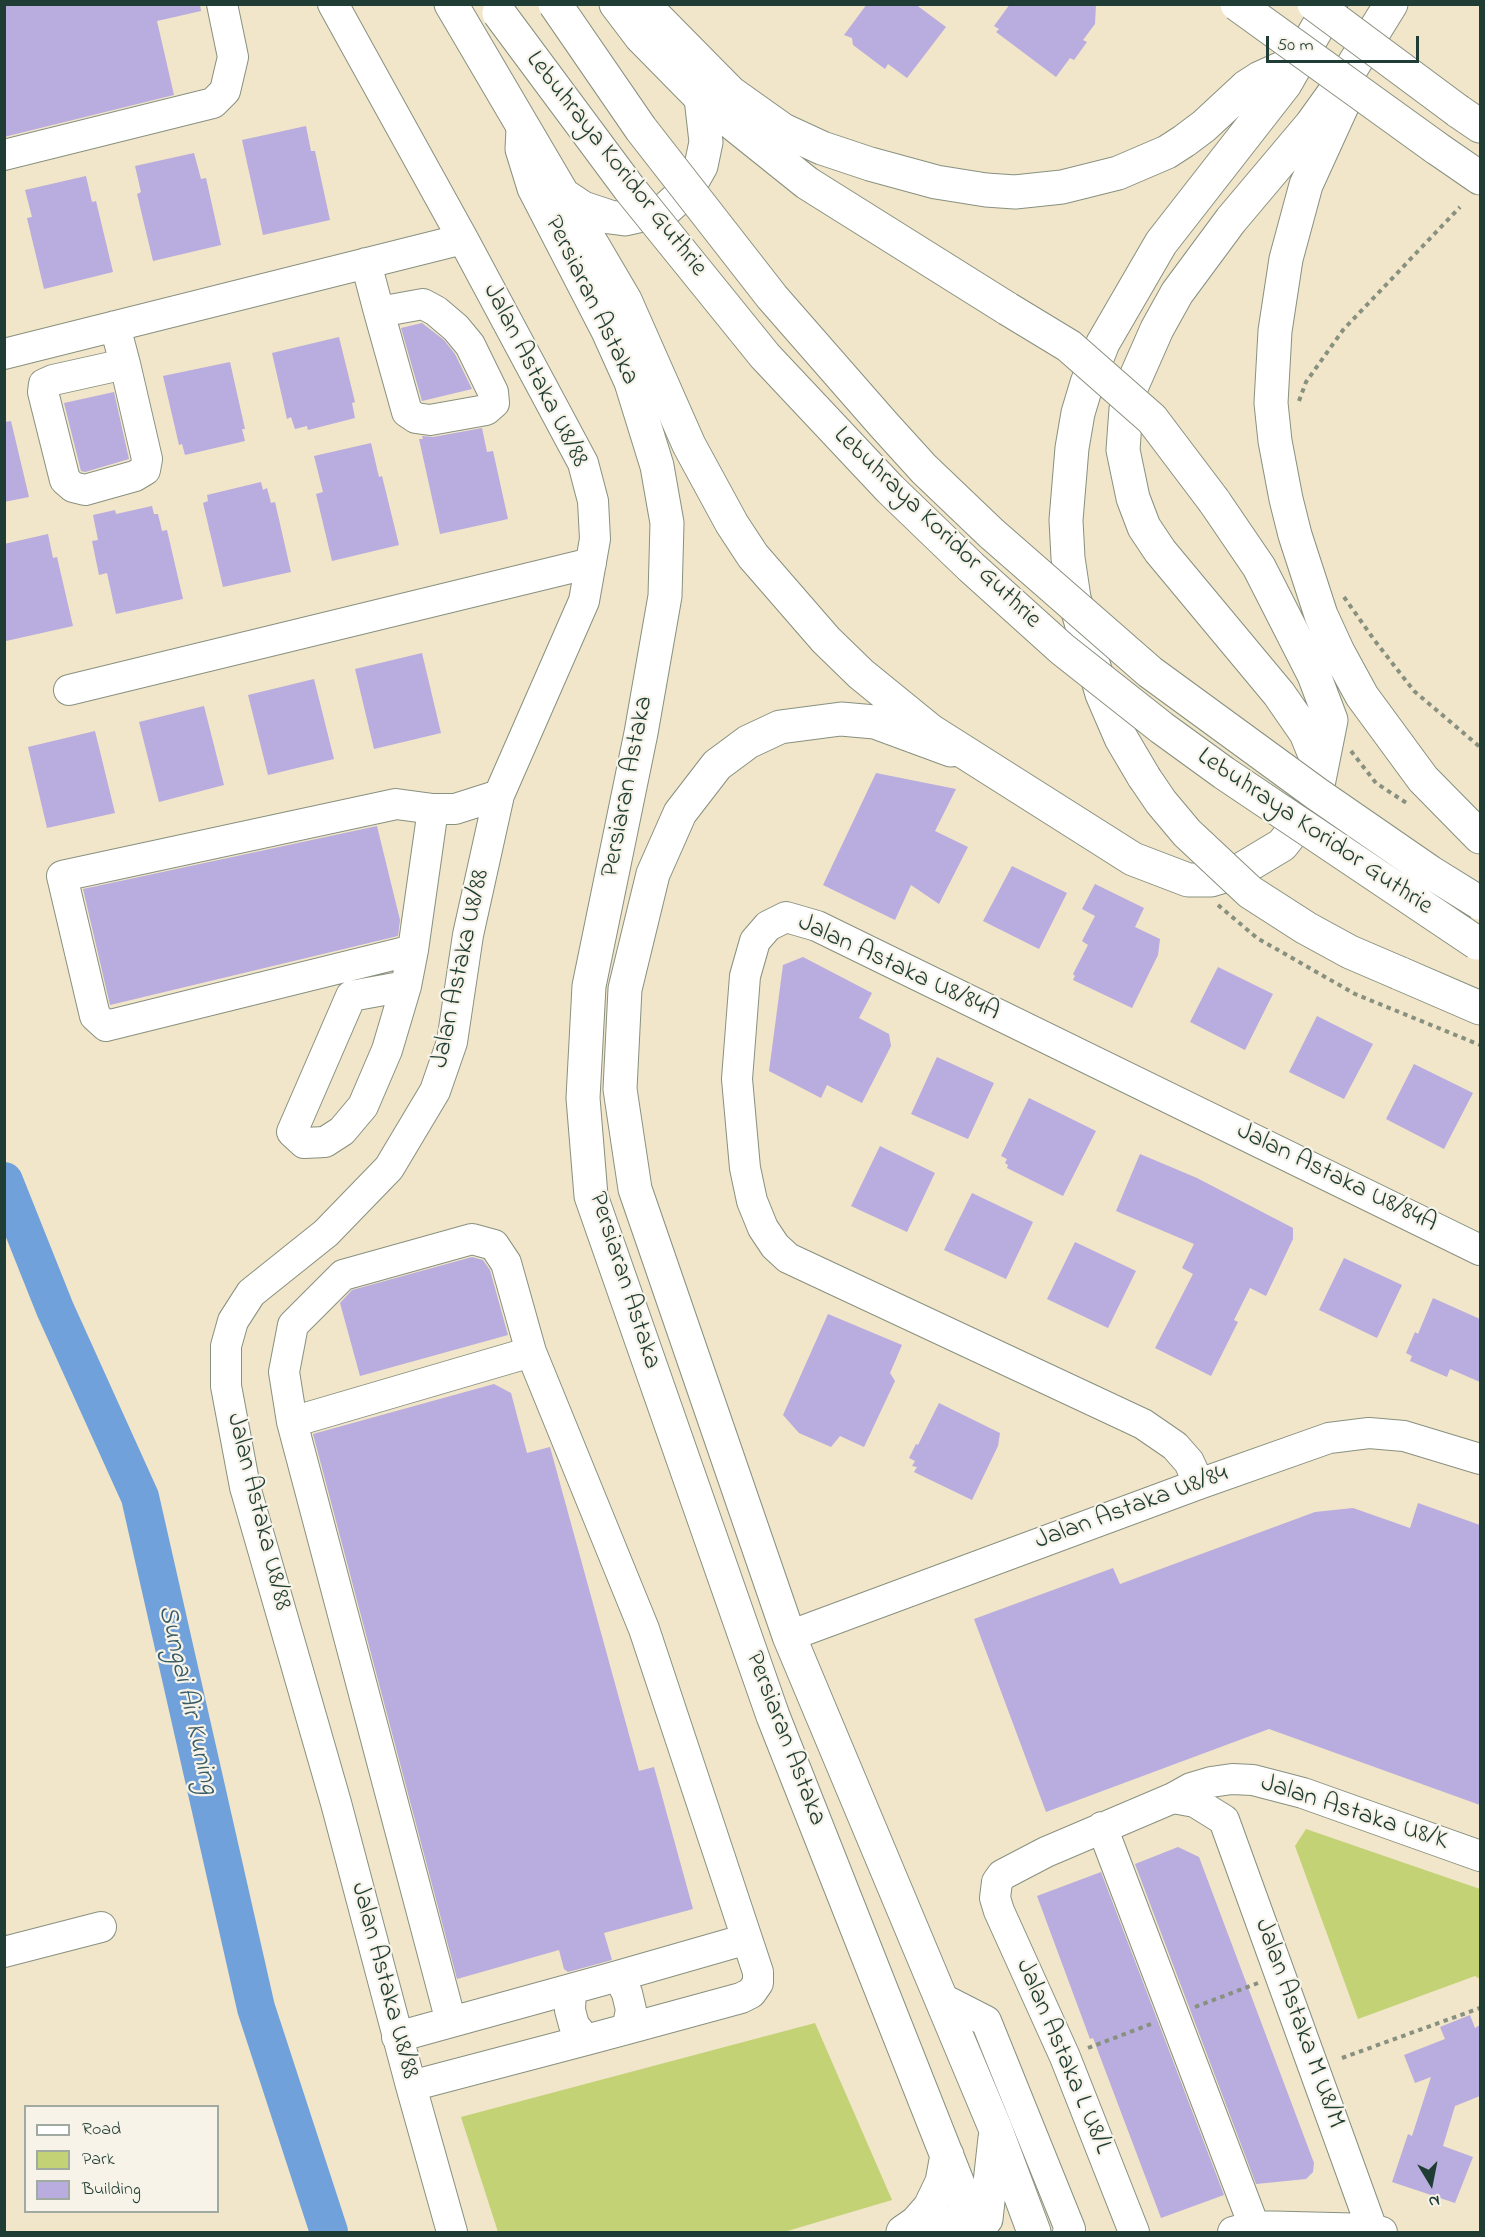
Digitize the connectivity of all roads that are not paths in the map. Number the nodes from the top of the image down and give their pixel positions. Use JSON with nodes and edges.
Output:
{"nodes":[{"id":1,"x":222,"y":4,"type":"edge"},
{"id":2,"x":333,"y":4,"type":"edge"},
{"id":3,"x":451,"y":4,"type":"edge"},
{"id":4,"x":555,"y":4,"type":"edge"},
{"id":5,"x":616,"y":4,"type":"edge"},
{"id":6,"x":643,"y":4,"type":"edge"},
{"id":7,"x":1237,"y":4,"type":"edge"},
{"id":8,"x":1314,"y":4,"type":"edge"},
{"id":9,"x":1331,"y":4,"type":"edge"},
{"id":10,"x":1391,"y":4,"type":"edge"},
{"id":11,"x":497,"y":9,"type":"edge"},
{"id":12,"x":1300,"y":60,"type":"junction"},
{"id":13,"x":1349,"y":72,"type":"junction"},
{"id":14,"x":701,"y":98,"type":"junction"},
{"id":15,"x":1469,"y":118,"type":"edge"},
{"id":16,"x":523,"y":129,"type":"junction"},
{"id":17,"x":4,"y":155,"type":"edge"},
{"id":18,"x":1480,"y":178,"type":"edge"},
{"id":19,"x":565,"y":196,"type":"junction"},
{"id":20,"x":463,"y":239,"type":"junction"},
{"id":21,"x":366,"y":263,"type":"junction"},
{"id":22,"x":380,"y":312,"type":"dead end"},
{"id":23,"x":115,"y":326,"type":"junction"},
{"id":24,"x":4,"y":354,"type":"edge"},
{"id":25,"x":125,"y":364,"type":"junction"},
{"id":26,"x":591,"y":563,"type":"junction"},
{"id":27,"x":69,"y":690,"type":"dead end"},
{"id":28,"x":967,"y":756,"type":"junction"},
{"id":29,"x":1321,"y":770,"type":"junction"},
{"id":30,"x":499,"y":795,"type":"junction"},
{"id":31,"x":433,"y":809,"type":"junction"},
{"id":32,"x":1480,"y":837,"type":"edge"},
{"id":33,"x":1480,"y":903,"type":"edge"},
{"id":34,"x":1479,"y":944,"type":"edge"},
{"id":35,"x":413,"y":950,"type":"junction"},
{"id":36,"x":405,"y":986,"type":"junction"},
{"id":37,"x":1480,"y":1008,"type":"edge"},
{"id":38,"x":1480,"y":1250,"type":"edge"},
{"id":39,"x":531,"y":1352,"type":"junction"},
{"id":40,"x":292,"y":1422,"type":"junction"},
{"id":41,"x":1480,"y":1459,"type":"edge"},
{"id":42,"x":1199,"y":1484,"type":"junction"},
{"id":43,"x":789,"y":1636,"type":"junction"},
{"id":44,"x":773,"y":1716,"type":"junction"},
{"id":45,"x":1273,"y":1786,"type":"junction"},
{"id":46,"x":1173,"y":1798,"type":"junction"},
{"id":47,"x":1224,"y":1820,"type":"junction"},
{"id":48,"x":1102,"y":1827,"type":"junction"},
{"id":49,"x":1480,"y":1856,"type":"edge"},
{"id":50,"x":997,"y":1882,"type":"joint"},
{"id":51,"x":101,"y":1927,"type":"dead end"},
{"id":52,"x":747,"y":1939,"type":"junction"},
{"id":53,"x":4,"y":1952,"type":"edge"},
{"id":54,"x":618,"y":1976,"type":"junction"},
{"id":55,"x":571,"y":1989,"type":"junction"},
{"id":56,"x":941,"y":1998,"type":"junction"},
{"id":57,"x":450,"y":2022,"type":"junction"},
{"id":58,"x":627,"y":2029,"type":"junction"},
{"id":59,"x":397,"y":2037,"type":"junction"},
{"id":60,"x":585,"y":2040,"type":"junction"},
{"id":61,"x":411,"y":2086,"type":"junction"},
{"id":62,"x":996,"y":2130,"type":"junction"},
{"id":63,"x":946,"y":2155,"type":"junction"},
{"id":64,"x":980,"y":2227,"type":"edge"},
{"id":65,"x":1243,"y":2229,"type":"edge"},
{"id":66,"x":1377,"y":2230,"type":"edge"},
{"id":67,"x":452,"y":2232,"type":"edge"},
{"id":68,"x":903,"y":2232,"type":"edge"},
{"id":69,"x":910,"y":2232,"type":"edge"},
{"id":70,"x":1034,"y":2232,"type":"edge"},
{"id":71,"x":1068,"y":2232,"type":"edge"},
{"id":72,"x":1134,"y":2232,"type":"edge"}],
"edges":[{"from":1,"to":17,"type":"street"},
{"from":2,"to":20,"type":"street","name":"Jalan Astaka U8/88"},
{"from":3,"to":16,"type":"main road"},
{"from":4,"to":33,"type":"main road","name":"Lebuhraya Koridor Guthrie","bridge":true},
{"from":5,"to":14,"type":"main road"},
{"from":6,"to":12,"type":"main road"},
{"from":7,"to":18,"type":"main road","bridge":true},
{"from":8,"to":15,"type":"main road","bridge":true},
{"from":9,"to":12,"type":"main road"},
{"from":10,"to":13,"type":"main road"},
{"from":11,"to":34,"type":"main road","name":"Lebuhraya Koridor Guthrie","bridge":true},
{"from":12,"to":37,"type":"main road","bridge":true},
{"from":13,"to":29,"type":"main road"},
{"from":13,"to":32,"type":"main road"},
{"from":14,"to":19,"type":"main road"},
{"from":14,"to":29,"type":"main road","bridge":true},
{"from":16,"to":19,"type":"main road"},
{"from":16,"to":44,"type":"main road","name":"Persiaran Astaka"},
{"from":19,"to":28,"type":"main road"},
{"from":20,"to":21,"type":"street"},
{"from":20,"to":26,"type":"street","name":"Jalan Astaka U8/88"},
{"from":21,"to":22,"type":"street"},
{"from":21,"to":23,"type":"street"},
{"from":23,"to":24,"type":"street"},
{"from":23,"to":25,"type":"street"},
{"from":25,"to":25,"type":"street"},
{"from":26,"to":27,"type":"street"},
{"from":26,"to":30,"type":"street","name":"Jalan Astaka U8/88"},
{"from":28,"to":29,"type":"main road"},
{"from":28,"to":43,"type":"main road","name":"Persiaran Astaka"},
{"from":30,"to":31,"type":"street"},
{"from":30,"to":59,"type":"street","name":"Jalan Astaka U8/88"},
{"from":31,"to":35,"type":"street"},
{"from":31,"to":35,"type":"street"},
{"from":35,"to":36,"type":"street"},
{"from":36,"to":36,"type":"street"},
{"from":38,"to":42,"type":"street","name":"Jalan Astaka U8/84A"},
{"from":39,"to":40,"type":"street"},
{"from":39,"to":40,"type":"street"},
{"from":39,"to":52,"type":"street"},
{"from":40,"to":57,"type":"street"},
{"from":41,"to":42,"type":"street","name":"Jalan Astaka U8/84"},
{"from":42,"to":43,"type":"street","name":"Jalan Astaka U8/84"},
{"from":43,"to":44,"type":"main road"},
{"from":43,"to":56,"type":"main road","name":"Persiaran Astaka"},
{"from":44,"to":63,"type":"main road","name":"Persiaran Astaka"},
{"from":45,"to":46,"type":"street","name":"Jalan Astaka U8/K"},
{"from":45,"to":47,"type":"street"},
{"from":45,"to":49,"type":"street","name":"Jalan Astaka U8/K"},
{"from":46,"to":47,"type":"street"},
{"from":46,"to":48,"type":"street","name":"Jalan Astaka U8/K"},
{"from":47,"to":66,"type":"street","name":"Jalan Astaka M U8/M"},
{"from":48,"to":50,"type":"street","name":"Jalan Astaka U8/K"},
{"from":48,"to":65,"type":"street"},
{"from":50,"to":72,"type":"street","name":"Jalan Astaka L U8/L"},
{"from":51,"to":53,"type":"street"},
{"from":52,"to":54,"type":"street"},
{"from":52,"to":58,"type":"street"},
{"from":54,"to":55,"type":"street"},
{"from":54,"to":58,"type":"street"},
{"from":55,"to":57,"type":"street"},
{"from":55,"to":60,"type":"street"},
{"from":56,"to":62,"type":"main road","name":"Persiaran Astaka"},
{"from":56,"to":71,"type":"street"},
{"from":57,"to":59,"type":"street"},
{"from":58,"to":60,"type":"street"},
{"from":59,"to":61,"type":"street","name":"Jalan Astaka U8/88"},
{"from":60,"to":61,"type":"street"},
{"from":61,"to":67,"type":"street","name":"Jalan Astaka U8/88"},
{"from":62,"to":64,"type":"main road"},
{"from":62,"to":70,"type":"main road","name":"Persiaran Astaka"},
{"from":63,"to":64,"type":"main road","name":"Persiaran Astaka"},
{"from":63,"to":68,"type":"main road"},
{"from":64,"to":69,"type":"street"},
{"from":65,"to":66,"type":"street"}]}
